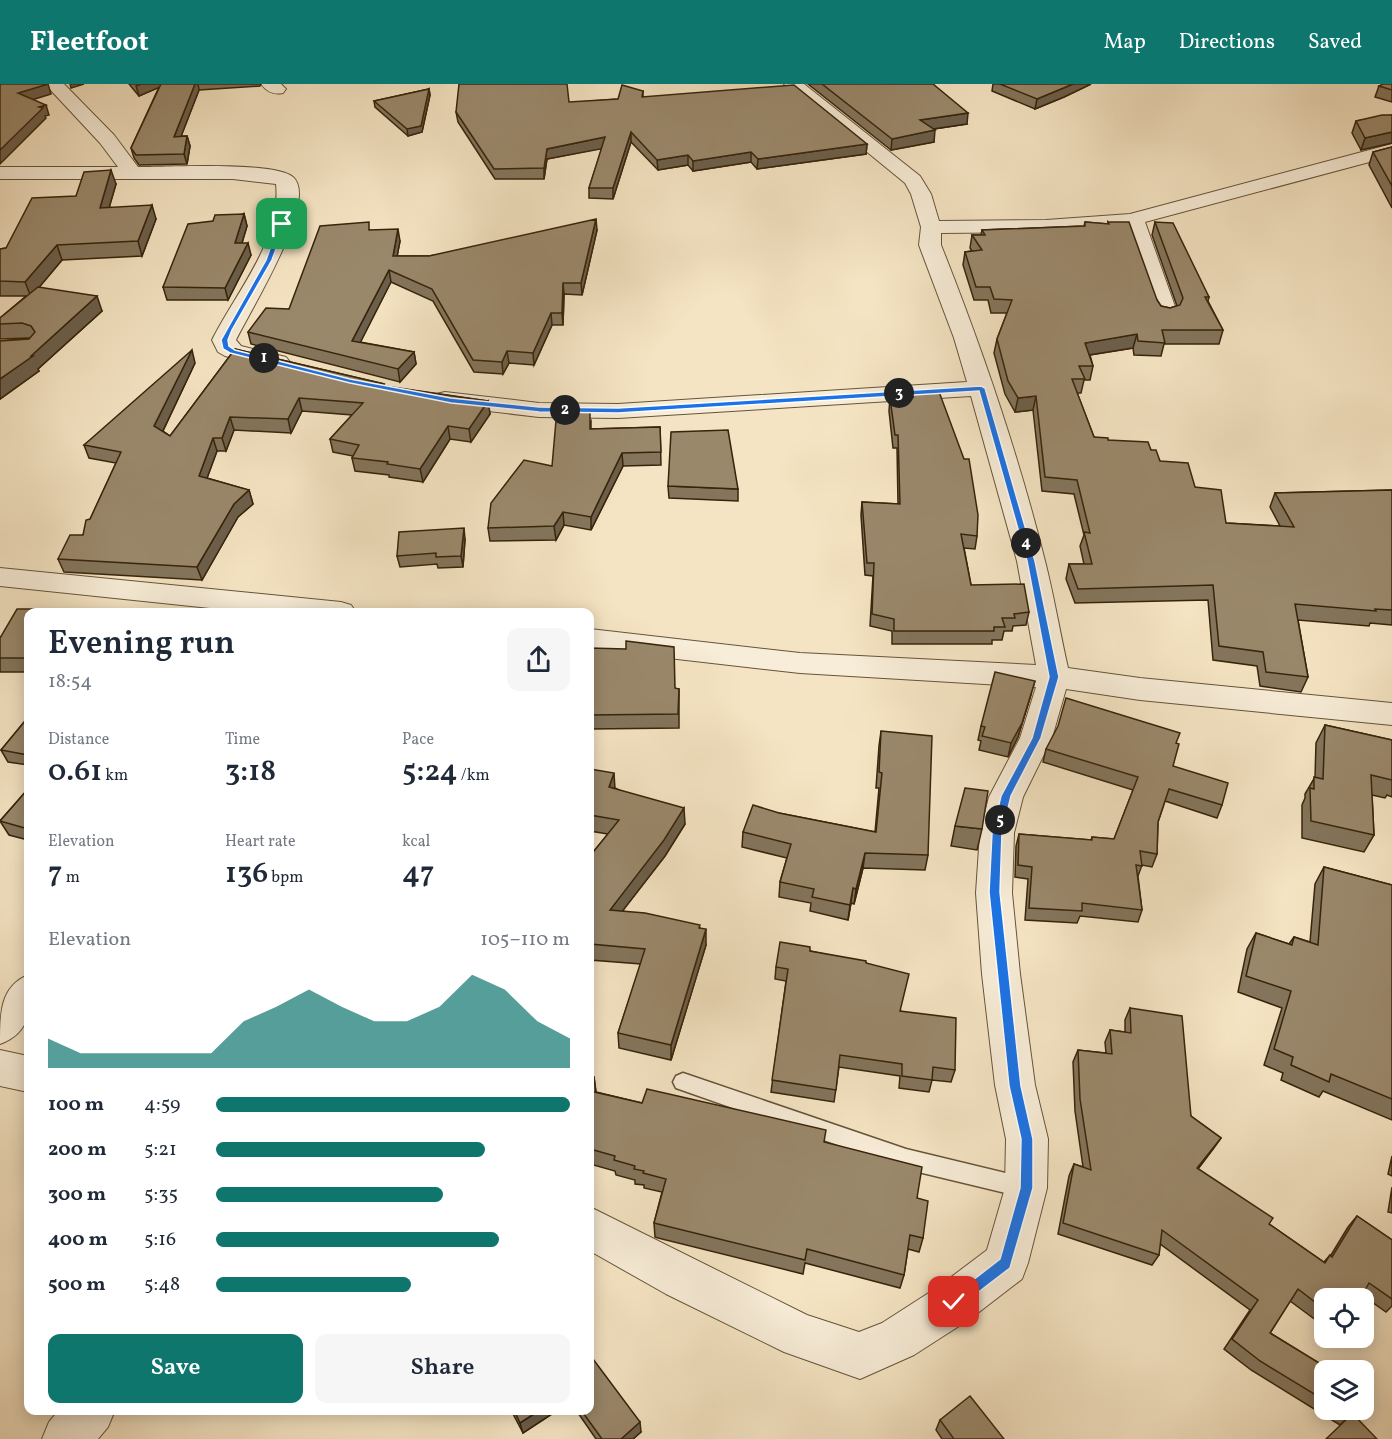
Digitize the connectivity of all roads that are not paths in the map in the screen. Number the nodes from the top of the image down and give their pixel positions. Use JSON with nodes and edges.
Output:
{"nodes":[{"id":1,"x":54,"y":84,"type":"edge"},
{"id":2,"x":793,"y":84,"type":"edge"},
{"id":3,"x":1392,"y":150,"type":"edge"},
{"id":4,"x":132,"y":172,"type":"junction"},
{"id":5,"x":0,"y":173,"type":"edge"},
{"id":6,"x":1134,"y":220,"type":"junction"},
{"id":7,"x":931,"y":227,"type":"junction"},
{"id":8,"x":1166,"y":312,"type":"edge"},
{"id":9,"x":304,"y":369,"type":"edge"},
{"id":10,"x":981,"y":388,"type":"junction"},
{"id":11,"x":428,"y":396,"type":"edge"},
{"id":12,"x":0,"y":577,"type":"edge"},
{"id":13,"x":282,"y":608,"type":"edge"},
{"id":14,"x":594,"y":639,"type":"edge"},
{"id":15,"x":1054,"y":677,"type":"junction"},
{"id":16,"x":1392,"y":714,"type":"edge"},
{"id":17,"x":24,"y":996,"type":"edge"},
{"id":18,"x":0,"y":1027,"type":"edge"},
{"id":19,"x":0,"y":1068,"type":"edge"},
{"id":20,"x":24,"y":1073,"type":"edge"},
{"id":21,"x":683,"y":1082,"type":"dead end"},
{"id":22,"x":1026,"y":1188,"type":"junction"},
{"id":23,"x":594,"y":1230,"type":"edge"},
{"id":24,"x":87,"y":1415,"type":"edge"},
{"id":25,"x":66,"y":1439,"type":"edge"}],
"edges":[{"from":1,"to":4,"type":"street"},
{"from":2,"to":7,"type":"street"},
{"from":3,"to":6,"type":"street"},
{"from":4,"to":5,"type":"street"},
{"from":4,"to":9,"type":"street"},
{"from":6,"to":7,"type":"street"},
{"from":6,"to":8,"type":"street"},
{"from":7,"to":10,"type":"street"},
{"from":10,"to":11,"type":"street"},
{"from":10,"to":15,"type":"street"},
{"from":12,"to":13,"type":"street"},
{"from":14,"to":15,"type":"street"},
{"from":15,"to":16,"type":"street"},
{"from":15,"to":22,"type":"street"},
{"from":17,"to":18,"type":"street"},
{"from":19,"to":20,"type":"street"},
{"from":21,"to":22,"type":"lane"},
{"from":22,"to":23,"type":"street"},
{"from":24,"to":25,"type":"street"}]}
